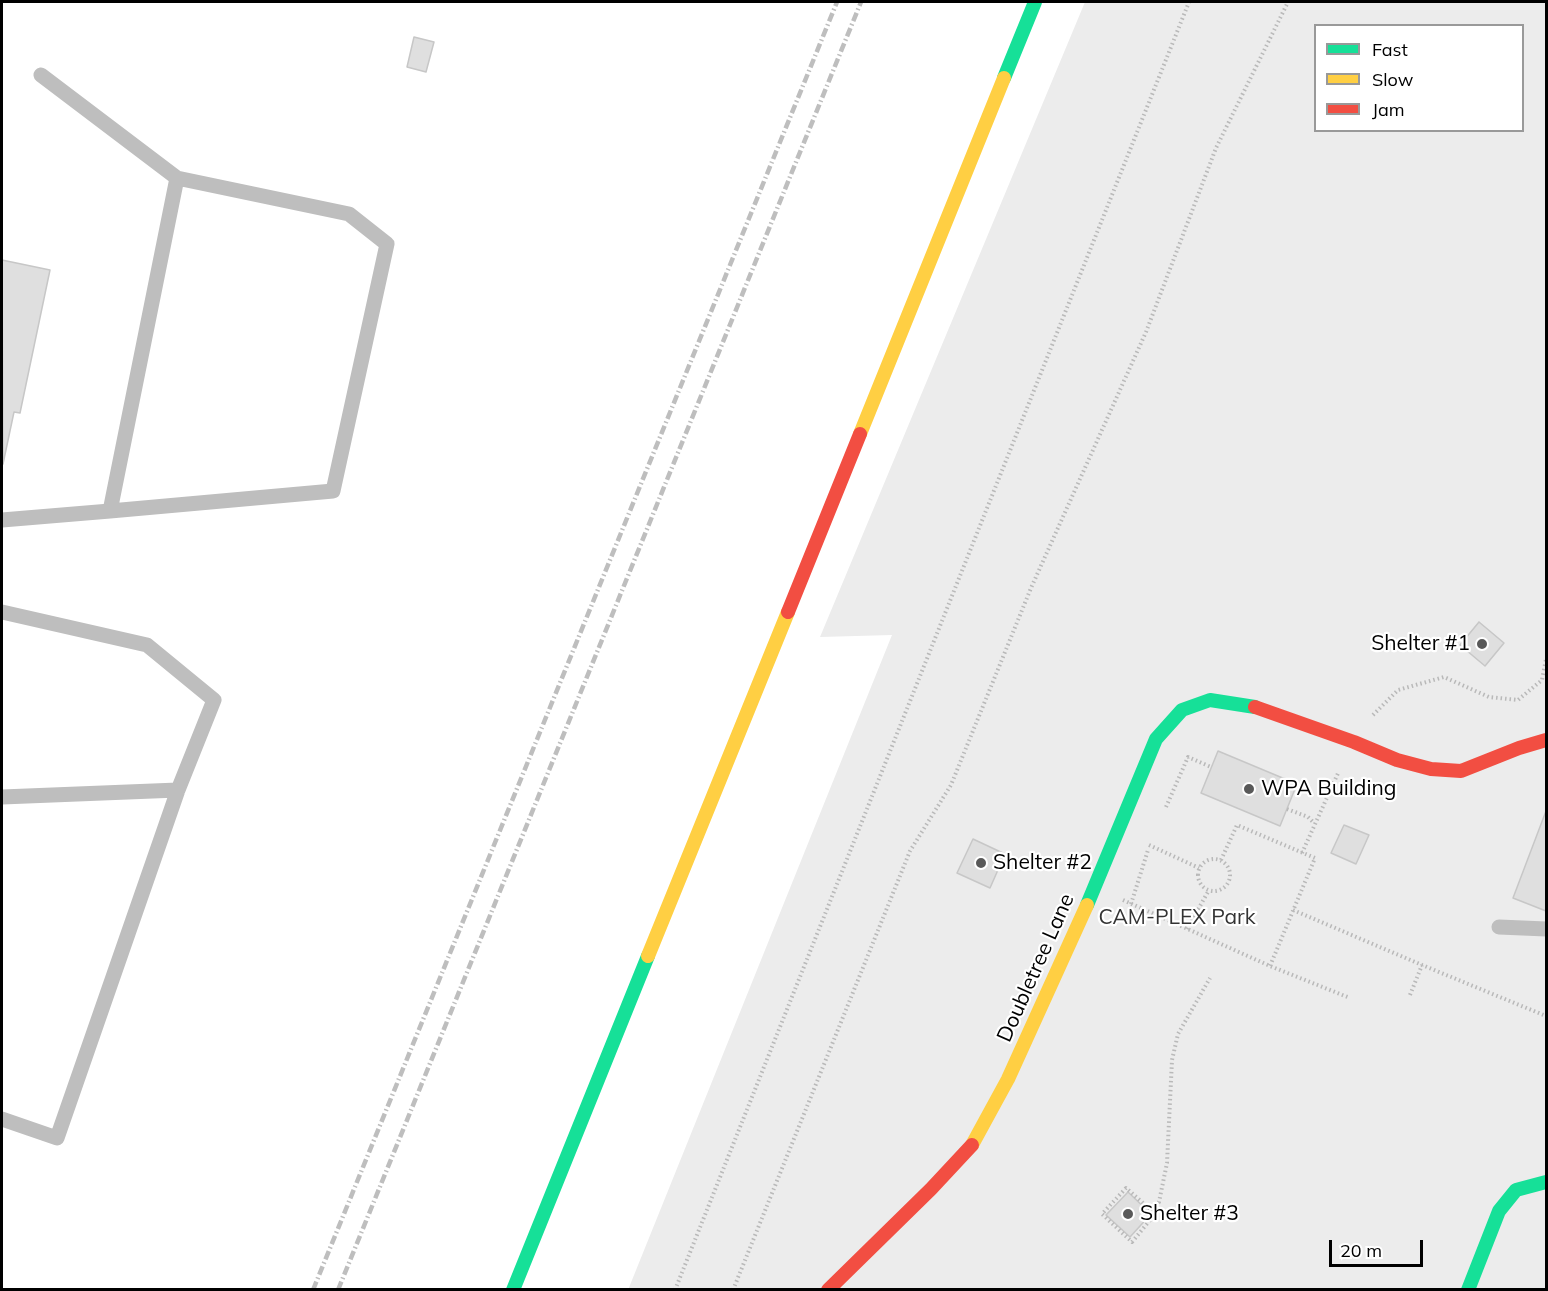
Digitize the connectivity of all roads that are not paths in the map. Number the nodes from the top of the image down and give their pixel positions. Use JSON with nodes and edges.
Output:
{"nodes":[{"id":1,"x":1035,"y":2,"type":"edge"},
{"id":2,"x":41,"y":75,"type":"dead end"},
{"id":3,"x":177,"y":178,"type":"junction"},
{"id":4,"x":110,"y":511,"type":"junction"},
{"id":5,"x":2,"y":520,"type":"edge"},
{"id":6,"x":2,"y":612,"type":"edge"},
{"id":7,"x":1546,"y":740,"type":"edge"},
{"id":8,"x":178,"y":790,"type":"junction"},
{"id":9,"x":2,"y":797,"type":"edge"},
{"id":10,"x":1499,"y":927,"type":"dead end"},
{"id":11,"x":1546,"y":929,"type":"edge"},
{"id":12,"x":2,"y":1119,"type":"edge"},
{"id":13,"x":1546,"y":1182,"type":"edge"},
{"id":14,"x":513,"y":1290,"type":"edge"},
{"id":15,"x":828,"y":1290,"type":"edge"},
{"id":16,"x":1468,"y":1290,"type":"edge"}],
"edges":[{"from":1,"to":14,"type":"main road"},
{"from":2,"to":3,"type":"lane"},
{"from":3,"to":4,"type":"lane"},
{"from":3,"to":4,"type":"lane"},
{"from":4,"to":5,"type":"lane"},
{"from":6,"to":8,"type":"lane"},
{"from":7,"to":15,"type":"main road","name":"Doubletree Lane"},
{"from":8,"to":9,"type":"lane"},
{"from":8,"to":12,"type":"lane"},
{"from":10,"to":11,"type":"lane"},
{"from":13,"to":16,"type":"main road"}]}
